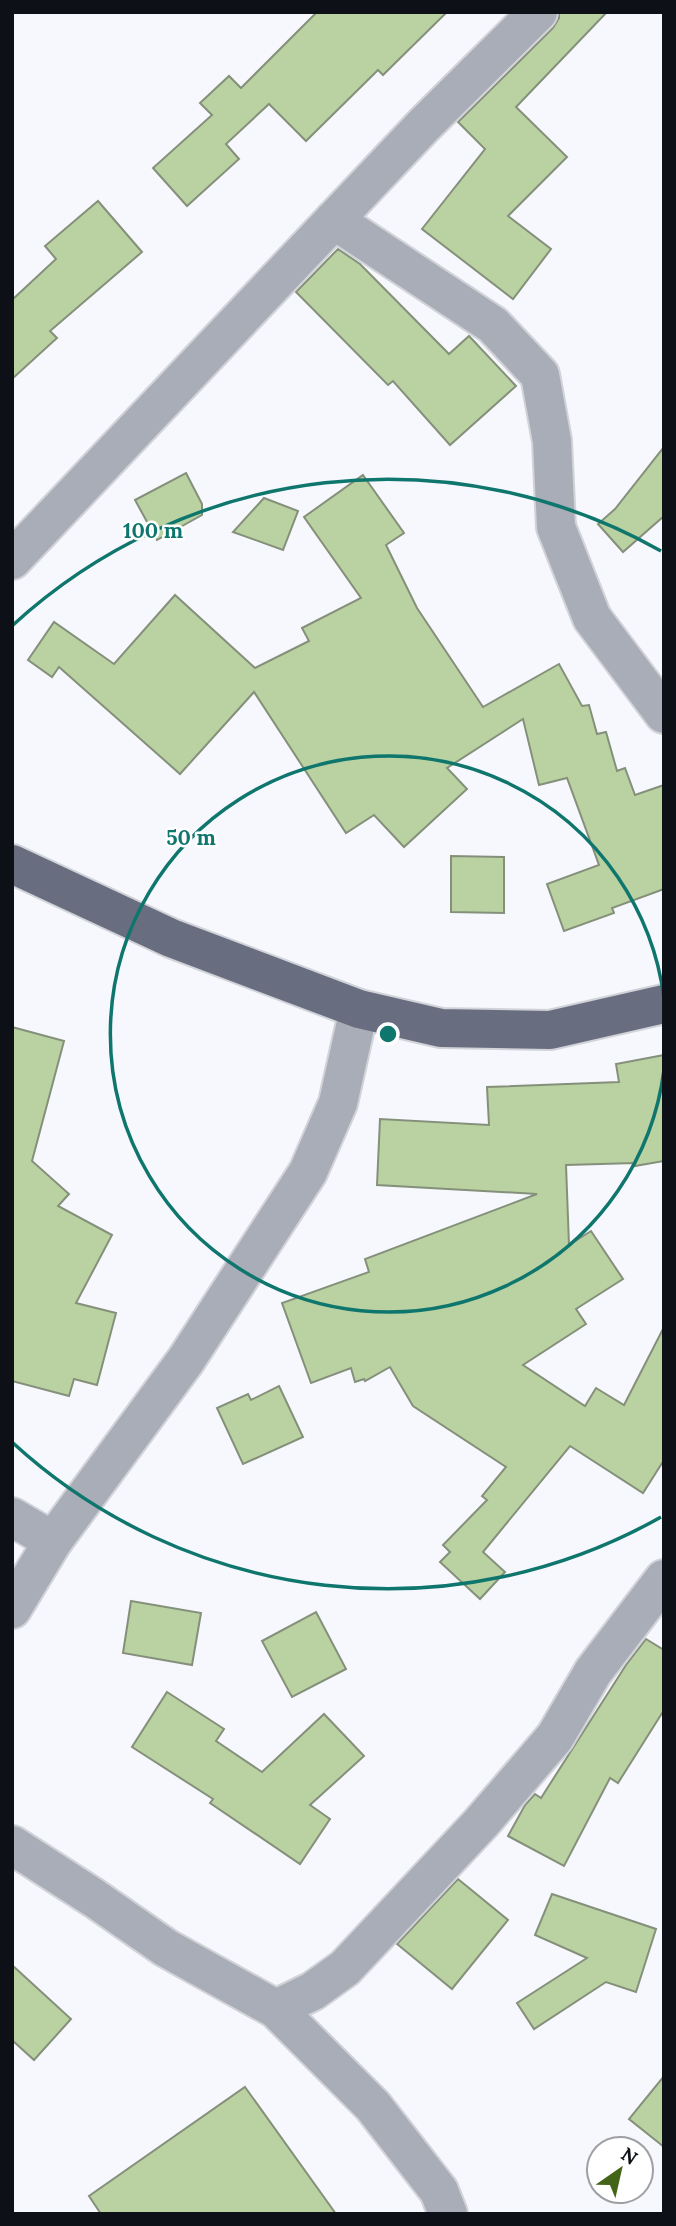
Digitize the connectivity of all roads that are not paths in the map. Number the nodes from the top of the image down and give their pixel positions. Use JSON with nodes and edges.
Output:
{"nodes":[{"id":1,"x":538,"y":12,"type":"edge"},
{"id":2,"x":334,"y":220,"type":"junction"},
{"id":3,"x":12,"y":560,"type":"edge"},
{"id":4,"x":664,"y":714,"type":"edge"},
{"id":5,"x":12,"y":864,"type":"edge"},
{"id":6,"x":664,"y":1004,"type":"edge"},
{"id":7,"x":359,"y":1009,"type":"junction"},
{"id":8,"x":12,"y":1517,"type":"edge"},
{"id":9,"x":53,"y":1541,"type":"junction"},
{"id":10,"x":664,"y":1579,"type":"edge"},
{"id":11,"x":12,"y":1609,"type":"edge"},
{"id":12,"x":12,"y":1846,"type":"edge"},
{"id":13,"x":276,"y":2009,"type":"junction"},
{"id":14,"x":448,"y":2214,"type":"edge"}],
"edges":[{"from":1,"to":2,"type":"street"},
{"from":2,"to":3,"type":"street"},
{"from":2,"to":4,"type":"street"},
{"from":5,"to":7,"type":"main road"},
{"from":6,"to":7,"type":"main road"},
{"from":7,"to":9,"type":"street"},
{"from":8,"to":9,"type":"street"},
{"from":9,"to":11,"type":"street"},
{"from":10,"to":13,"type":"street"},
{"from":12,"to":13,"type":"street"},
{"from":13,"to":14,"type":"street"}]}
